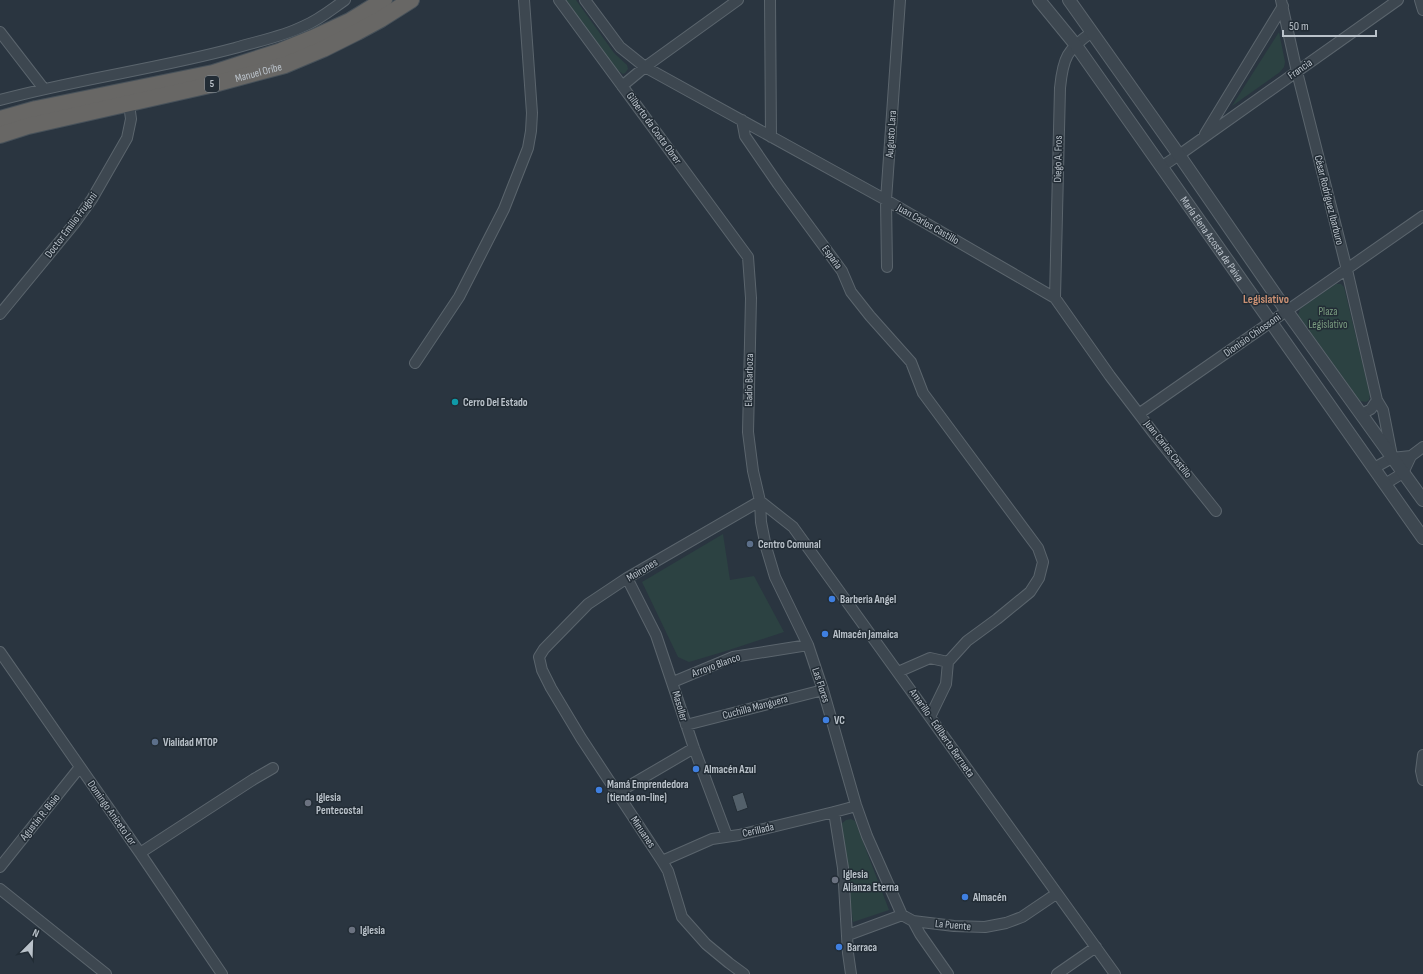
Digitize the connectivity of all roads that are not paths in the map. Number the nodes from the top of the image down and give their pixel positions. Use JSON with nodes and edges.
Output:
{"nodes":[{"id":1,"x":345,"y":0,"type":"edge"},
{"id":2,"x":384,"y":0,"type":"edge"},
{"id":3,"x":411,"y":0,"type":"edge"},
{"id":4,"x":524,"y":0,"type":"edge"},
{"id":5,"x":559,"y":0,"type":"edge"},
{"id":6,"x":585,"y":0,"type":"edge"},
{"id":7,"x":738,"y":0,"type":"edge"},
{"id":8,"x":770,"y":0,"type":"edge"},
{"id":9,"x":900,"y":0,"type":"edge"},
{"id":10,"x":1039,"y":0,"type":"edge"},
{"id":11,"x":1069,"y":0,"type":"edge"},
{"id":12,"x":1398,"y":0,"type":"edge"},
{"id":13,"x":1420,"y":0,"type":"edge"},
{"id":14,"x":1282,"y":3,"type":"edge"},
{"id":15,"x":1423,"y":10,"type":"edge"},
{"id":16,"x":0,"y":32,"type":"edge"},
{"id":17,"x":1092,"y":32,"type":"junction"},
{"id":18,"x":279,"y":36,"type":"junction"},
{"id":19,"x":313,"y":38,"type":"junction"},
{"id":20,"x":1074,"y":44,"type":"junction"},
{"id":21,"x":645,"y":67,"type":"junction"},
{"id":22,"x":1297,"y":72,"type":"junction"},
{"id":23,"x":622,"y":86,"type":"junction"},
{"id":24,"x":44,"y":89,"type":"junction"},
{"id":25,"x":0,"y":100,"type":"edge"},
{"id":26,"x":129,"y":104,"type":"junction"},
{"id":27,"x":0,"y":119,"type":"edge"},
{"id":28,"x":742,"y":120,"type":"junction"},
{"id":29,"x":0,"y":135,"type":"edge"},
{"id":30,"x":771,"y":137,"type":"junction"},
{"id":31,"x":1202,"y":138,"type":"junction"},
{"id":32,"x":1179,"y":155,"type":"junction"},
{"id":33,"x":1161,"y":166,"type":"junction"},
{"id":34,"x":886,"y":200,"type":"junction"},
{"id":35,"x":1423,"y":216,"type":"edge"},
{"id":36,"x":748,"y":257,"type":"joint"},
{"id":37,"x":887,"y":267,"type":"dead end"},
{"id":38,"x":1347,"y":270,"type":"junction"},
{"id":39,"x":1055,"y":298,"type":"junction"},
{"id":40,"x":1286,"y":310,"type":"junction"},
{"id":41,"x":0,"y":314,"type":"edge"},
{"id":42,"x":1270,"y":322,"type":"junction"},
{"id":43,"x":415,"y":364,"type":"dead end"},
{"id":44,"x":1377,"y":400,"type":"junction"},
{"id":45,"x":1140,"y":413,"type":"junction"},
{"id":46,"x":1362,"y":414,"type":"junction"},
{"id":47,"x":1423,"y":447,"type":"edge"},
{"id":48,"x":1411,"y":456,"type":"junction"},
{"id":49,"x":1392,"y":458,"type":"junction"},
{"id":50,"x":1374,"y":468,"type":"junction"},
{"id":51,"x":1403,"y":473,"type":"junction"},
{"id":52,"x":1386,"y":484,"type":"junction"},
{"id":53,"x":1423,"y":500,"type":"edge"},
{"id":54,"x":760,"y":501,"type":"junction"},
{"id":55,"x":1216,"y":511,"type":"dead end"},
{"id":56,"x":1423,"y":538,"type":"edge"},
{"id":57,"x":628,"y":578,"type":"junction"},
{"id":58,"x":808,"y":645,"type":"junction"},
{"id":59,"x":0,"y":652,"type":"edge"},
{"id":60,"x":540,"y":657,"type":"joint"},
{"id":61,"x":948,"y":662,"type":"junction"},
{"id":62,"x":898,"y":672,"type":"junction"},
{"id":63,"x":673,"y":682,"type":"junction"},
{"id":64,"x":823,"y":690,"type":"junction"},
{"id":65,"x":930,"y":717,"type":"junction"},
{"id":66,"x":686,"y":725,"type":"junction"},
{"id":67,"x":694,"y":748,"type":"junction"},
{"id":68,"x":1423,"y":755,"type":"edge"},
{"id":69,"x":80,"y":766,"type":"junction"},
{"id":70,"x":273,"y":768,"type":"dead end"},
{"id":71,"x":1423,"y":780,"type":"edge"},
{"id":72,"x":617,"y":793,"type":"junction"},
{"id":73,"x":856,"y":805,"type":"junction"},
{"id":74,"x":834,"y":812,"type":"junction"},
{"id":75,"x":727,"y":836,"type":"junction"},
{"id":76,"x":140,"y":853,"type":"junction"},
{"id":77,"x":662,"y":861,"type":"junction"},
{"id":78,"x":0,"y":866,"type":"edge"},
{"id":79,"x":0,"y":889,"type":"edge"},
{"id":80,"x":1056,"y":894,"type":"junction"},
{"id":81,"x":902,"y":915,"type":"junction"},
{"id":82,"x":913,"y":922,"type":"junction"},
{"id":83,"x":848,"y":935,"type":"junction"},
{"id":84,"x":1096,"y":947,"type":"junction"},
{"id":85,"x":106,"y":974,"type":"edge"},
{"id":86,"x":222,"y":974,"type":"edge"},
{"id":87,"x":744,"y":974,"type":"edge"},
{"id":88,"x":851,"y":974,"type":"edge"},
{"id":89,"x":948,"y":974,"type":"edge"},
{"id":90,"x":1057,"y":974,"type":"edge"},
{"id":91,"x":1115,"y":974,"type":"edge"}],
"edges":[{"from":1,"to":18,"type":"street"},
{"from":2,"to":19,"type":"highway","name":"Manuel Oribe","number":"5"},
{"from":3,"to":26,"type":"highway","name":"Manuel Oribe","number":"5"},
{"from":4,"to":43,"type":"street"},
{"from":5,"to":23,"type":"street","name":"Gilberto da Costa Obrer"},
{"from":6,"to":21,"type":"street","name":"Juan Carlos Castillo"},
{"from":7,"to":21,"type":"street"},
{"from":8,"to":30,"type":"street"},
{"from":9,"to":34,"type":"street","name":"Augusto Lara"},
{"from":10,"to":20,"type":"street","name":"María Elena Acosta de Paiva"},
{"from":11,"to":17,"type":"street","name":"María Elena Acosta de Paiva"},
{"from":12,"to":22,"type":"street","name":"Francia"},
{"from":13,"to":15,"type":"street"},
{"from":14,"to":22,"type":"street","name":"César Rodríguez Ibarburo"},
{"from":14,"to":31,"type":"street","name":"Francia"},
{"from":16,"to":24,"type":"street"},
{"from":17,"to":20,"type":"street","name":"Diego A. Fros"},
{"from":17,"to":32,"type":"street","name":"María Elena Acosta de Paiva"},
{"from":18,"to":19,"type":"street"},
{"from":18,"to":24,"type":"street"},
{"from":19,"to":27,"type":"highway","name":"Manuel Oribe","number":"5"},
{"from":20,"to":33,"type":"street","name":"María Elena Acosta de Paiva"},
{"from":20,"to":39,"type":"street","name":"Diego A. Fros"},
{"from":21,"to":23,"type":"street"},
{"from":21,"to":28,"type":"street","name":"Juan Carlos Castillo"},
{"from":22,"to":31,"type":"street","name":"Francia"},
{"from":22,"to":38,"type":"street","name":"César Rodríguez Ibarburo"},
{"from":23,"to":36,"type":"street","name":"Gilberto da Costa Obrer"},
{"from":24,"to":25,"type":"street"},
{"from":26,"to":29,"type":"highway","name":"Manuel Oribe","number":"5"},
{"from":26,"to":41,"type":"street","name":"Doctor Emilio Frugoni"},
{"from":28,"to":30,"type":"street","name":"Juan Carlos Castillo"},
{"from":28,"to":61,"type":"street","name":"España"},
{"from":30,"to":34,"type":"street","name":"Juan Carlos Castillo"},
{"from":31,"to":32,"type":"street","name":"Francia"},
{"from":32,"to":33,"type":"street","name":"Francia"},
{"from":32,"to":40,"type":"street","name":"María Elena Acosta de Paiva"},
{"from":33,"to":42,"type":"street","name":"María Elena Acosta de Paiva"},
{"from":34,"to":37,"type":"street","name":"Augusto Lara"},
{"from":34,"to":39,"type":"street","name":"Juan Carlos Castillo"},
{"from":35,"to":38,"type":"street","name":"Dionisio Chiossoni"},
{"from":36,"to":54,"type":"street","name":"Eladio Barboza"},
{"from":38,"to":40,"type":"street","name":"Dionisio Chiossoni"},
{"from":38,"to":44,"type":"street","name":"César Rodríguez Ibarburo"},
{"from":39,"to":45,"type":"street","name":"Juan Carlos Castillo"},
{"from":40,"to":42,"type":"street","name":"Dionisio Chiossoni"},
{"from":40,"to":46,"type":"street","name":"María Elena Acosta de Paiva"},
{"from":42,"to":45,"type":"street","name":"Dionisio Chiossoni"},
{"from":42,"to":50,"type":"street","name":"María Elena Acosta de Paiva"},
{"from":44,"to":46,"type":"street"},
{"from":44,"to":49,"type":"street","name":"César Rodríguez Ibarburo"},
{"from":45,"to":55,"type":"street","name":"Juan Carlos Castillo"},
{"from":46,"to":49,"type":"street","name":"María Elena Acosta de Paiva"},
{"from":47,"to":48,"type":"street"},
{"from":48,"to":49,"type":"street"},
{"from":48,"to":51,"type":"street"},
{"from":49,"to":50,"type":"street"},
{"from":49,"to":51,"type":"street","name":"María Elena Acosta de Paiva"},
{"from":50,"to":52,"type":"street","name":"María Elena Acosta de Paiva"},
{"from":51,"to":52,"type":"street"},
{"from":51,"to":53,"type":"street","name":"María Elena Acosta de Paiva"},
{"from":52,"to":56,"type":"street","name":"María Elena Acosta de Paiva"},
{"from":54,"to":57,"type":"street","name":"Moirones"},
{"from":54,"to":58,"type":"street","name":"Las Flores"},
{"from":54,"to":62,"type":"street","name":"Amarillo - Edilberto Berrueta"},
{"from":57,"to":60,"type":"street","name":"Moirones"},
{"from":57,"to":63,"type":"street","name":"Masoller"},
{"from":58,"to":63,"type":"street","name":"Arroyo Blanco"},
{"from":58,"to":64,"type":"street","name":"Las Flores"},
{"from":59,"to":69,"type":"street","name":"Domingo Aniceto Lor"},
{"from":60,"to":72,"type":"street","name":"Minuanes"},
{"from":61,"to":62,"type":"street"},
{"from":61,"to":65,"type":"street"},
{"from":62,"to":65,"type":"street","name":"Amarillo - Edilberto Berrueta"},
{"from":63,"to":66,"type":"street","name":"Masoller"},
{"from":64,"to":66,"type":"street","name":"Cuchilla Manguera"},
{"from":64,"to":73,"type":"street","name":"Las Flores"},
{"from":65,"to":80,"type":"street","name":"Amarillo - Edilberto Berrueta"},
{"from":66,"to":67,"type":"street","name":"Masoller"},
{"from":67,"to":72,"type":"street"},
{"from":67,"to":75,"type":"street","name":"Masoller"},
{"from":68,"to":71,"type":"street"},
{"from":69,"to":76,"type":"street","name":"Domingo Aniceto Lor"},
{"from":69,"to":78,"type":"street","name":"Agustín R. Bisio"},
{"from":70,"to":76,"type":"street"},
{"from":72,"to":77,"type":"street","name":"Minuanes"},
{"from":73,"to":74,"type":"street","name":"Cerillada"},
{"from":73,"to":81,"type":"street","name":"Las Flores"},
{"from":74,"to":75,"type":"street","name":"Cerillada"},
{"from":74,"to":83,"type":"street"},
{"from":75,"to":77,"type":"street","name":"Cerillada"},
{"from":76,"to":86,"type":"street","name":"Domingo Aniceto Lor"},
{"from":77,"to":87,"type":"street","name":"Minuanes"},
{"from":79,"to":85,"type":"street"},
{"from":80,"to":82,"type":"street","name":"La Puente"},
{"from":80,"to":84,"type":"street","name":"Amarillo - Edilberto Berrueta"},
{"from":81,"to":82,"type":"street","name":"La Puente"},
{"from":81,"to":83,"type":"street"},
{"from":82,"to":89,"type":"street"},
{"from":83,"to":88,"type":"street"},
{"from":84,"to":90,"type":"street"},
{"from":84,"to":91,"type":"street","name":"Amarillo - Edilberto Berrueta"}]}
